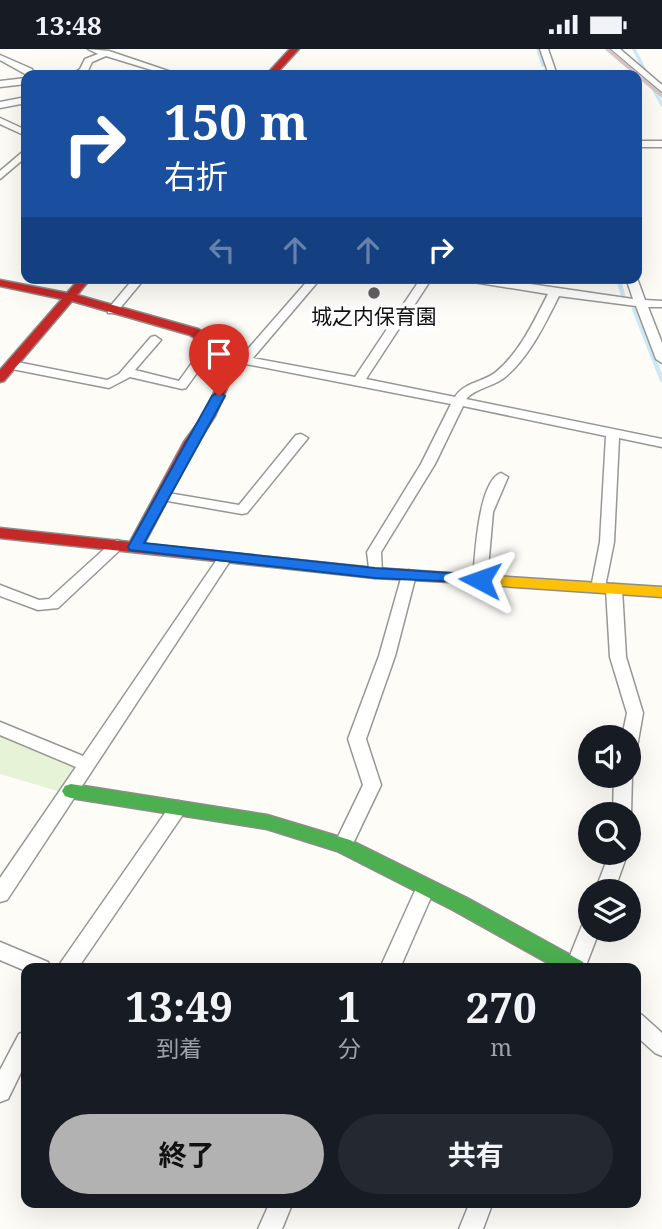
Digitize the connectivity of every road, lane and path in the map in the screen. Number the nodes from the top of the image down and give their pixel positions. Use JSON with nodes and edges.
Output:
{"nodes":[{"id":1,"x":92,"y":49,"type":"edge"},
{"id":2,"x":295,"y":49,"type":"edge"},
{"id":3,"x":544,"y":49,"type":"edge"},
{"id":4,"x":615,"y":49,"type":"edge"},
{"id":5,"x":106,"y":53,"type":"junction"},
{"id":6,"x":0,"y":57,"type":"edge"},
{"id":7,"x":27,"y":70,"type":"edge"},
{"id":8,"x":85,"y":70,"type":"edge"},
{"id":9,"x":154,"y":70,"type":"edge"},
{"id":10,"x":275,"y":70,"type":"edge"},
{"id":11,"x":551,"y":70,"type":"edge"},
{"id":12,"x":640,"y":70,"type":"edge"},
{"id":13,"x":642,"y":72,"type":"edge"},
{"id":14,"x":21,"y":82,"type":"edge"},
{"id":15,"x":0,"y":85,"type":"edge"},
{"id":16,"x":662,"y":89,"type":"edge"},
{"id":17,"x":21,"y":101,"type":"edge"},
{"id":18,"x":0,"y":105,"type":"edge"},
{"id":19,"x":0,"y":121,"type":"edge"},
{"id":20,"x":21,"y":130,"type":"edge"},
{"id":21,"x":642,"y":144,"type":"edge"},
{"id":22,"x":662,"y":144,"type":"edge"},
{"id":23,"x":21,"y":157,"type":"edge"},
{"id":24,"x":0,"y":176,"type":"edge"},
{"id":25,"x":0,"y":283,"type":"edge"},
{"id":26,"x":81,"y":284,"type":"edge"},
{"id":27,"x":135,"y":284,"type":"edge"},
{"id":28,"x":310,"y":284,"type":"edge"},
{"id":29,"x":423,"y":284,"type":"edge"},
{"id":30,"x":505,"y":284,"type":"edge"},
{"id":31,"x":633,"y":284,"type":"edge"},
{"id":32,"x":555,"y":292,"type":"junction"},
{"id":33,"x":71,"y":297,"type":"junction"},
{"id":34,"x":640,"y":304,"type":"junction"},
{"id":35,"x":662,"y":304,"type":"edge"},
{"id":36,"x":112,"y":311,"type":"junction"},
{"id":37,"x":155,"y":340,"type":"dead end"},
{"id":38,"x":213,"y":342,"type":"junction"},
{"id":39,"x":662,"y":359,"type":"edge"},
{"id":40,"x":238,"y":363,"type":"junction"},
{"id":41,"x":12,"y":365,"type":"junction"},
{"id":42,"x":128,"y":372,"type":"junction"},
{"id":43,"x":0,"y":378,"type":"edge"},
{"id":44,"x":358,"y":381,"type":"junction"},
{"id":45,"x":458,"y":401,"type":"junction"},
{"id":46,"x":613,"y":434,"type":"junction"},
{"id":47,"x":300,"y":438,"type":"dead end"},
{"id":48,"x":662,"y":443,"type":"edge"},
{"id":49,"x":501,"y":477,"type":"dead end"},
{"id":50,"x":162,"y":496,"type":"junction"},
{"id":51,"x":0,"y":533,"type":"edge"},
{"id":52,"x":117,"y":545,"type":"junction"},
{"id":53,"x":135,"y":547,"type":"junction"},
{"id":54,"x":225,"y":558,"type":"junction"},
{"id":55,"x":375,"y":573,"type":"junction"},
{"id":56,"x":409,"y":575,"type":"junction"},
{"id":57,"x":480,"y":580,"type":"junction"},
{"id":58,"x":606,"y":588,"type":"junction"},
{"id":59,"x":0,"y":590,"type":"edge"},
{"id":60,"x":662,"y":592,"type":"edge"},
{"id":61,"x":633,"y":725,"type":"edge"},
{"id":62,"x":0,"y":728,"type":"edge"},
{"id":63,"x":88,"y":765,"type":"junction"},
{"id":64,"x":71,"y":791,"type":"junction"},
{"id":65,"x":178,"y":808,"type":"junction"},
{"id":66,"x":344,"y":845,"type":"junction"},
{"id":67,"x":426,"y":888,"type":"junction"},
{"id":68,"x":0,"y":894,"type":"edge"},
{"id":69,"x":585,"y":942,"type":"edge"},
{"id":70,"x":0,"y":951,"type":"edge"},
{"id":71,"x":29,"y":963,"type":"edge"},
{"id":72,"x":70,"y":963,"type":"edge"},
{"id":73,"x":392,"y":963,"type":"edge"},
{"id":74,"x":566,"y":963,"type":"edge"},
{"id":75,"x":577,"y":963,"type":"edge"},
{"id":76,"x":641,"y":1027,"type":"edge"},
{"id":77,"x":662,"y":1046,"type":"edge"},
{"id":78,"x":21,"y":1051,"type":"edge"},
{"id":79,"x":0,"y":1092,"type":"edge"},
{"id":80,"x":279,"y":1208,"type":"edge"},
{"id":81,"x":480,"y":1208,"type":"edge"},
{"id":82,"x":270,"y":1229,"type":"edge"},
{"id":83,"x":471,"y":1229,"type":"edge"}],
"edges":[{"from":1,"to":5,"type":"street"},
{"from":2,"to":10,"type":"street"},
{"from":3,"to":11,"type":"street"},
{"from":4,"to":12,"type":"street"},
{"from":5,"to":8,"type":"street"},
{"from":5,"to":9,"type":"street"},
{"from":6,"to":7,"type":"street"},
{"from":13,"to":16,"type":"street"},
{"from":14,"to":15,"type":"street"},
{"from":17,"to":18,"type":"street"},
{"from":19,"to":20,"type":"street"},
{"from":21,"to":22,"type":"street"},
{"from":23,"to":24,"type":"street"},
{"from":25,"to":33,"type":"street"},
{"from":26,"to":33,"type":"street"},
{"from":27,"to":36,"type":"street"},
{"from":28,"to":40,"type":"street"},
{"from":29,"to":44,"type":"street"},
{"from":30,"to":32,"type":"street"},
{"from":31,"to":34,"type":"street"},
{"from":32,"to":34,"type":"street"},
{"from":32,"to":45,"type":"street"},
{"from":33,"to":36,"type":"street"},
{"from":33,"to":41,"type":"street"},
{"from":34,"to":35,"type":"street"},
{"from":34,"to":39,"type":"street"},
{"from":36,"to":38,"type":"street"},
{"from":37,"to":42,"type":"street"},
{"from":38,"to":40,"type":"street"},
{"from":38,"to":42,"type":"street"},
{"from":40,"to":44,"type":"street"},
{"from":40,"to":50,"type":"street"},
{"from":41,"to":42,"type":"street"},
{"from":41,"to":43,"type":"street"},
{"from":44,"to":45,"type":"street"},
{"from":45,"to":46,"type":"street"},
{"from":45,"to":55,"type":"street"},
{"from":46,"to":48,"type":"street"},
{"from":46,"to":58,"type":"street"},
{"from":47,"to":50,"type":"street"},
{"from":49,"to":57,"type":"street"},
{"from":50,"to":53,"type":"street"},
{"from":51,"to":52,"type":"street"},
{"from":52,"to":53,"type":"street"},
{"from":52,"to":59,"type":"street"},
{"from":53,"to":54,"type":"street"},
{"from":54,"to":55,"type":"street"},
{"from":54,"to":63,"type":"street"},
{"from":55,"to":56,"type":"street"},
{"from":56,"to":57,"type":"street"},
{"from":56,"to":66,"type":"street"},
{"from":57,"to":58,"type":"street"},
{"from":58,"to":60,"type":"street"},
{"from":58,"to":61,"type":"street"},
{"from":62,"to":63,"type":"street"},
{"from":63,"to":64,"type":"street"},
{"from":64,"to":65,"type":"street"},
{"from":64,"to":68,"type":"street"},
{"from":65,"to":66,"type":"street"},
{"from":65,"to":72,"type":"street"},
{"from":66,"to":67,"type":"street"},
{"from":67,"to":73,"type":"street"},
{"from":67,"to":74,"type":"street"},
{"from":69,"to":75,"type":"street"},
{"from":70,"to":71,"type":"street"},
{"from":76,"to":77,"type":"street"},
{"from":78,"to":79,"type":"street"},
{"from":80,"to":82,"type":"street"},
{"from":81,"to":83,"type":"street"}]}
